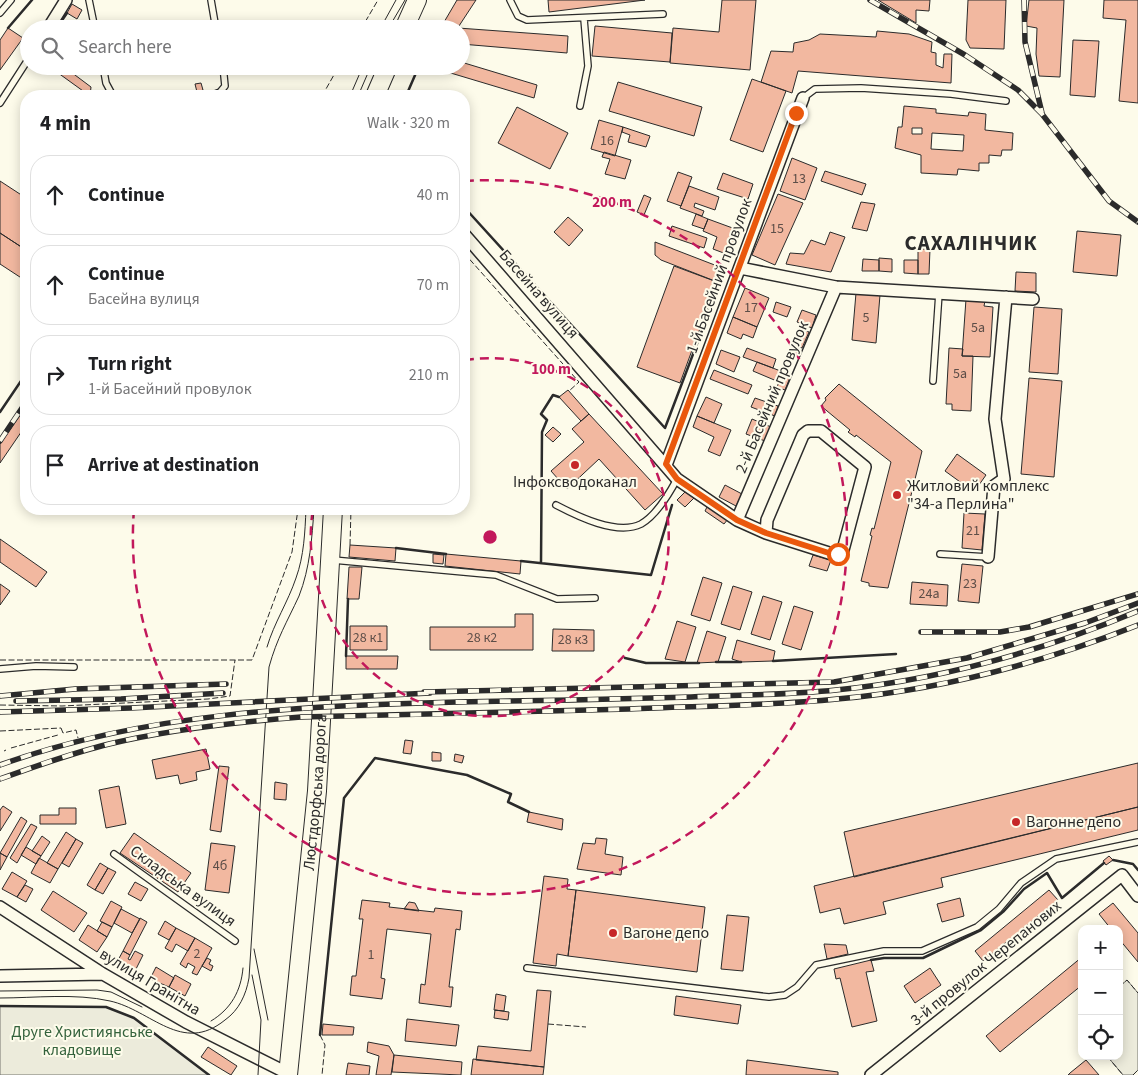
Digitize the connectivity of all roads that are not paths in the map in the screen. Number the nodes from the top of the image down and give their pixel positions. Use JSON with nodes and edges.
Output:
{"nodes":[{"id":1,"x":11,"y":0,"type":"edge"},
{"id":2,"x":66,"y":0,"type":"edge"},
{"id":3,"x":89,"y":0,"type":"edge"},
{"id":4,"x":210,"y":0,"type":"edge"},
{"id":5,"x":417,"y":0,"type":"edge"},
{"id":6,"x":510,"y":0,"type":"edge"},
{"id":7,"x":0,"y":13,"type":"edge"},
{"id":8,"x":662,"y":14,"type":"dead end"},
{"id":9,"x":584,"y":19,"type":"junction"},
{"id":10,"x":54,"y":20,"type":"edge"},
{"id":11,"x":93,"y":20,"type":"edge"},
{"id":12,"x":214,"y":20,"type":"edge"},
{"id":13,"x":408,"y":20,"type":"edge"},
{"id":14,"x":20,"y":72,"type":"edge"},
{"id":15,"x":105,"y":75,"type":"edge"},
{"id":16,"x":223,"y":75,"type":"edge"},
{"id":17,"x":384,"y":75,"type":"edge"},
{"id":18,"x":110,"y":90,"type":"edge"},
{"id":19,"x":221,"y":90,"type":"edge"},
{"id":20,"x":378,"y":90,"type":"edge"},
{"id":21,"x":803,"y":98,"type":"joint"},
{"id":22,"x":1006,"y":101,"type":"dead end"},
{"id":23,"x":0,"y":103,"type":"edge"},
{"id":24,"x":580,"y":106,"type":"dead end"},
{"id":25,"x":470,"y":241,"type":"edge"},
{"id":26,"x":740,"y":268,"type":"junction"},
{"id":27,"x":836,"y":287,"type":"junction"},
{"id":28,"x":939,"y":293,"type":"junction"},
{"id":29,"x":1006,"y":297,"type":"junction"},
{"id":30,"x":1033,"y":299,"type":"dead end"},
{"id":31,"x":933,"y":381,"type":"dead end"},
{"id":32,"x":666,"y":464,"type":"junction"},
{"id":33,"x":677,"y":479,"type":"junction"},
{"id":34,"x":556,"y":505,"type":"dead end"},
{"id":35,"x":333,"y":515,"type":"edge"},
{"id":36,"x":737,"y":520,"type":"junction"},
{"id":37,"x":766,"y":533,"type":"junction"},
{"id":38,"x":940,"y":554,"type":"dead end"},
{"id":39,"x":988,"y":557,"type":"joint"},
{"id":40,"x":331,"y":560,"type":"junction"},
{"id":41,"x":595,"y":598,"type":"dead end"},
{"id":42,"x":74,"y":667,"type":"dead end"},
{"id":43,"x":0,"y":668,"type":"edge"},
{"id":44,"x":1138,"y":842,"type":"edge"},
{"id":45,"x":114,"y":854,"type":"dead end"},
{"id":46,"x":1138,"y":896,"type":"edge"},
{"id":47,"x":0,"y":907,"type":"edge"},
{"id":48,"x":235,"y":941,"type":"dead end"},
{"id":49,"x":527,"y":968,"type":"dead end"},
{"id":50,"x":103,"y":974,"type":"junction"},
{"id":51,"x":0,"y":976,"type":"edge"},
{"id":52,"x":288,"y":1074,"type":"edge"},
{"id":53,"x":871,"y":1075,"type":"edge"}],
"edges":[{"from":1,"to":7,"type":"lane"},
{"from":2,"to":10,"type":"street"},
{"from":3,"to":11,"type":"lane"},
{"from":4,"to":12,"type":"lane"},
{"from":5,"to":13,"type":"main road"},
{"from":6,"to":9,"type":"lane"},
{"from":8,"to":9,"type":"lane"},
{"from":9,"to":24,"type":"lane"},
{"from":14,"to":23,"type":"lane"},
{"from":15,"to":18,"type":"lane"},
{"from":16,"to":19,"type":"lane"},
{"from":17,"to":20,"type":"main road"},
{"from":21,"to":22,"type":"lane"},
{"from":21,"to":26,"type":"street","name":"1-й Басейний провулок"},
{"from":25,"to":32,"type":"street","name":"Басейна вулиця"},
{"from":26,"to":27,"type":"street"},
{"from":26,"to":32,"type":"street","name":"1-й Басейний провулок"},
{"from":27,"to":28,"type":"street"},
{"from":27,"to":36,"type":"street","name":"2-й Басейний провулок"},
{"from":28,"to":29,"type":"street"},
{"from":28,"to":31,"type":"lane"},
{"from":29,"to":30,"type":"street"},
{"from":29,"to":39,"type":"street"},
{"from":32,"to":33,"type":"street","name":"Басейна вулиця"},
{"from":33,"to":34,"type":"lane"},
{"from":33,"to":36,"type":"street","name":"Басейна вулиця"},
{"from":35,"to":40,"type":"main road","name":"Люстдорфська дорога"},
{"from":36,"to":37,"type":"street","name":"Басейна вулиця"},
{"from":37,"to":37,"type":"street","name":"Басейна вулиця"},
{"from":38,"to":39,"type":"lane"},
{"from":40,"to":41,"type":"lane"},
{"from":40,"to":52,"type":"main road","name":"Люстдорфська дорога"},
{"from":42,"to":43,"type":"lane"},
{"from":44,"to":49,"type":"lane"},
{"from":45,"to":48,"type":"lane","name":"Складська вулиця"},
{"from":46,"to":53,"type":"street","name":"3-й провулок Черепанових"},
{"from":47,"to":50,"type":"street","name":"вулиця Гранітна"},
{"from":50,"to":51,"type":"street"},
{"from":50,"to":52,"type":"street","name":"вулиця Гранітна"}]}
